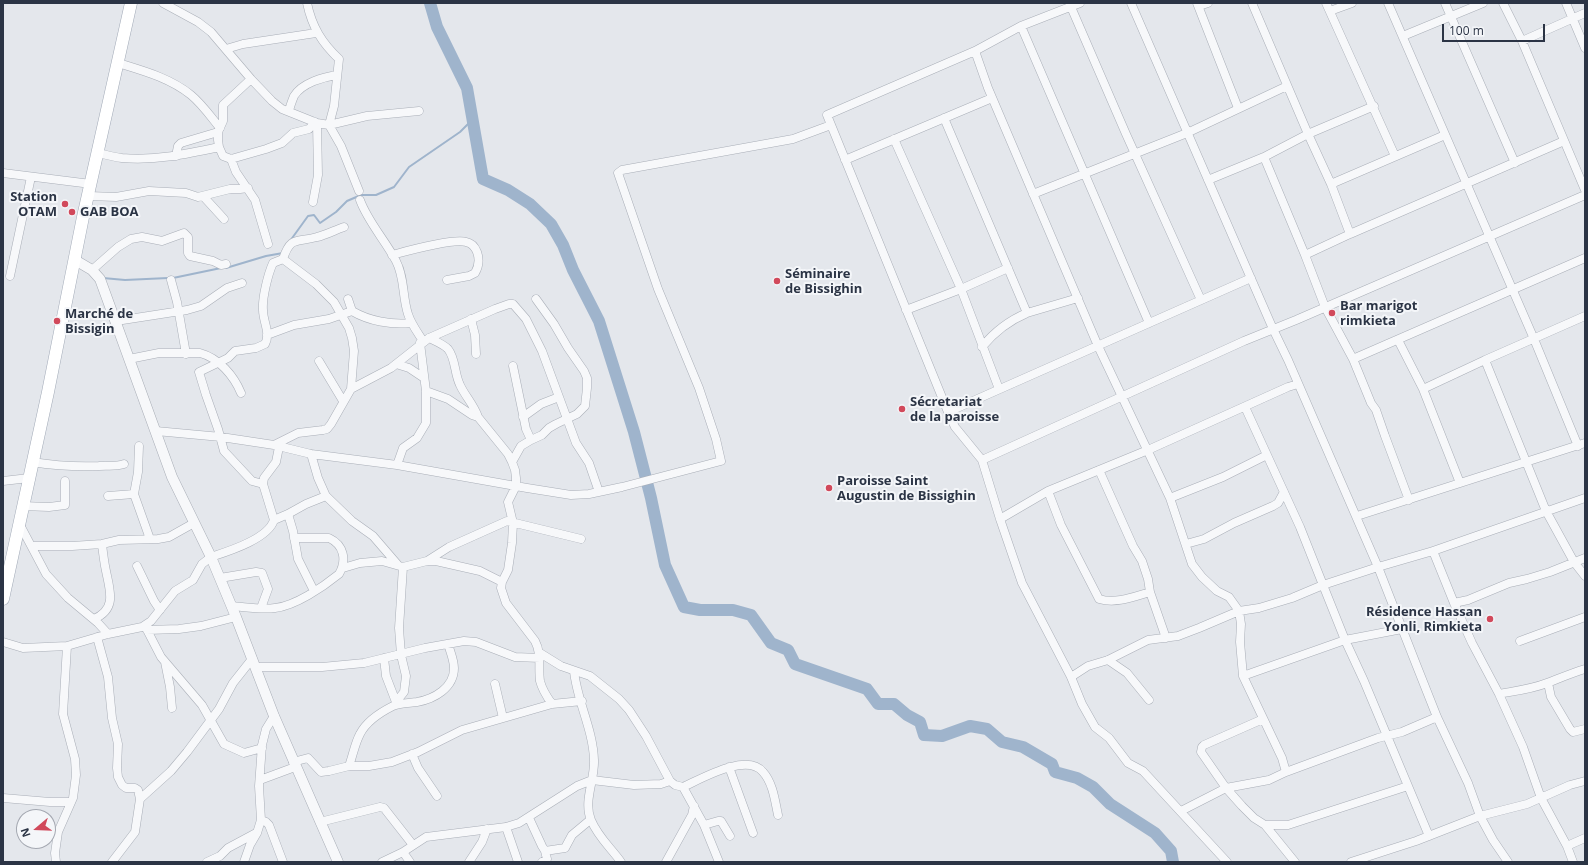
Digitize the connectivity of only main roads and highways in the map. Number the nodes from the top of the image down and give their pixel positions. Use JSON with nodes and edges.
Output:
{"nodes":[{"id":1,"x":131,"y":3,"type":"edge"},
{"id":2,"x":3,"y":599,"type":"edge"}],
"edges":[{"from":1,"to":2,"type":"main road"}]}
